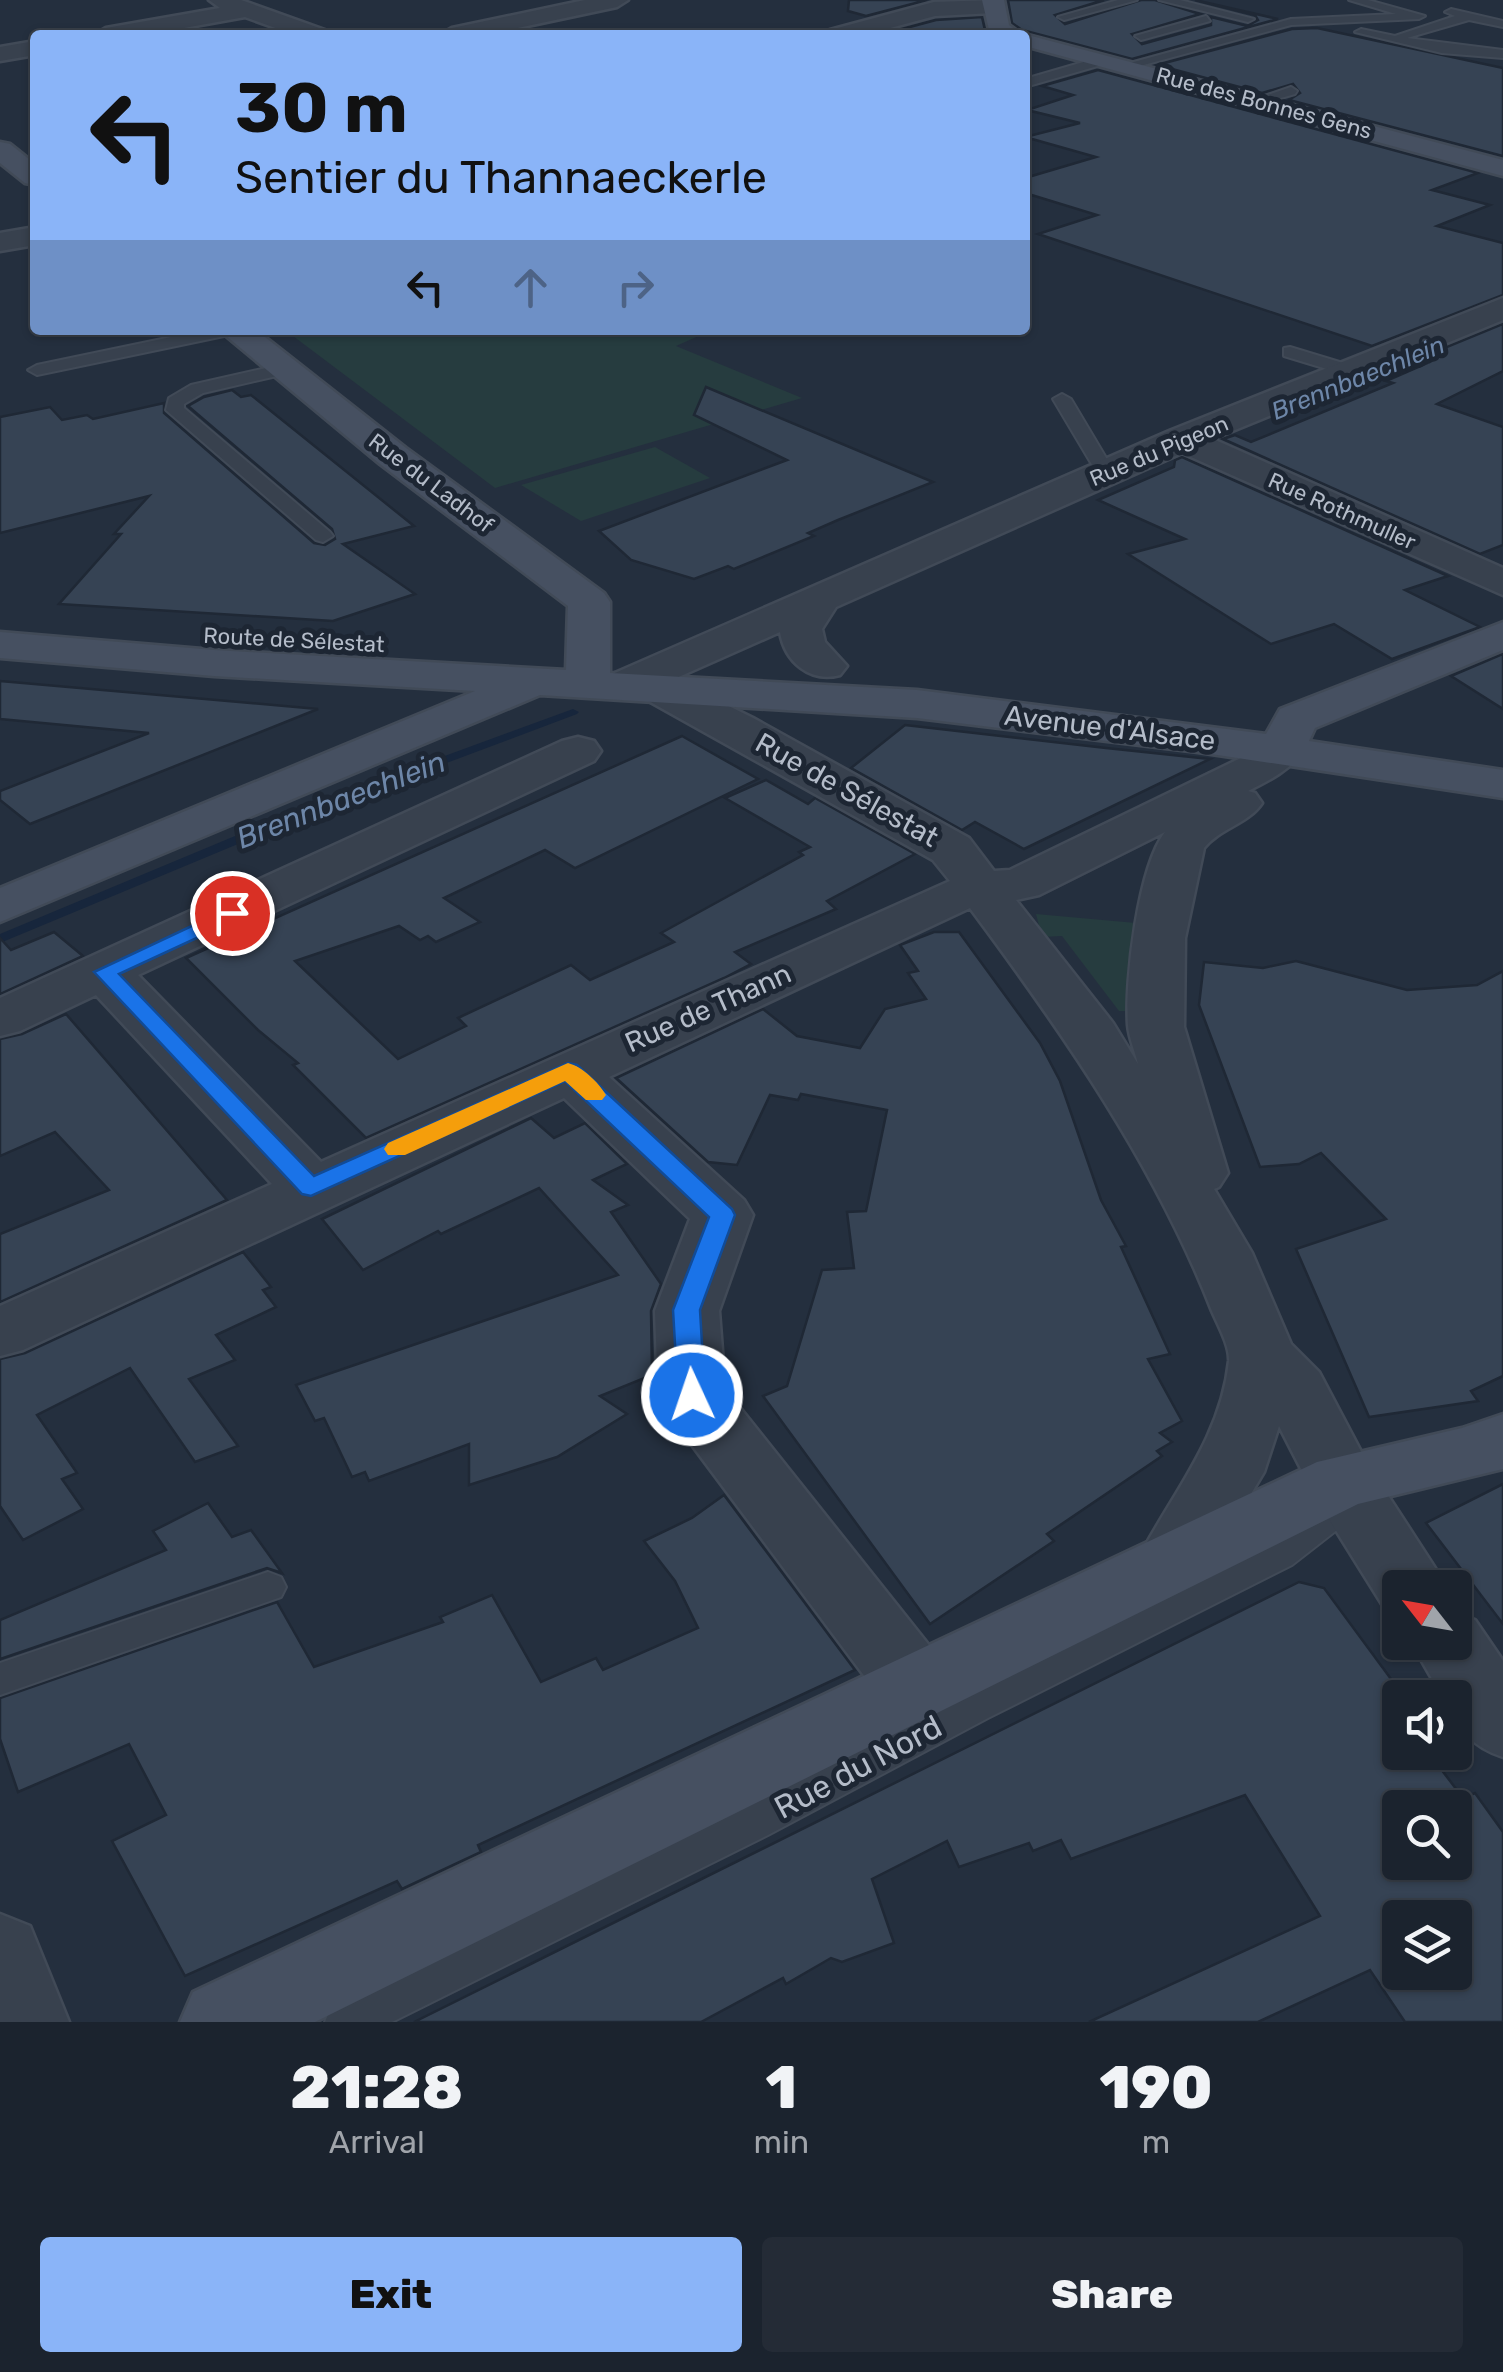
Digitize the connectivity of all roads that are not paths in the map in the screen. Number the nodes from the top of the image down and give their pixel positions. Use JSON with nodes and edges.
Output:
{"nodes":[{"id":1,"x":220,"y":0,"type":"edge"},
{"id":2,"x":617,"y":0,"type":"edge"},
{"id":3,"x":1131,"y":0,"type":"edge"},
{"id":4,"x":1165,"y":0,"type":"edge"},
{"id":5,"x":1356,"y":0,"type":"edge"},
{"id":6,"x":1471,"y":0,"type":"edge"},
{"id":7,"x":874,"y":3,"type":"dead end"},
{"id":8,"x":993,"y":3,"type":"edge"},
{"id":9,"x":245,"y":10,"type":"junction"},
{"id":10,"x":919,"y":13,"type":"junction"},
{"id":11,"x":1064,"y":16,"type":"dead end"},
{"id":12,"x":1468,"y":16,"type":"junction"},
{"id":13,"x":1349,"y":18,"type":"junction"},
{"id":14,"x":1248,"y":19,"type":"junction"},
{"id":15,"x":1306,"y":20,"type":"junction"},
{"id":16,"x":1207,"y":24,"type":"junction"},
{"id":17,"x":1503,"y":24,"type":"edge"},
{"id":18,"x":134,"y":30,"type":"edge"},
{"id":19,"x":303,"y":30,"type":"edge"},
{"id":20,"x":476,"y":30,"type":"edge"},
{"id":21,"x":856,"y":30,"type":"edge"},
{"id":22,"x":1000,"y":30,"type":"edge"},
{"id":23,"x":1395,"y":38,"type":"junction"},
{"id":24,"x":1030,"y":40,"type":"edge"},
{"id":25,"x":1166,"y":42,"type":"junction"},
{"id":26,"x":30,"y":49,"type":"edge"},
{"id":27,"x":0,"y":54,"type":"edge"},
{"id":28,"x":1503,"y":54,"type":"edge"},
{"id":29,"x":1110,"y":62,"type":"junction"},
{"id":30,"x":1030,"y":81,"type":"edge"},
{"id":31,"x":1291,"y":91,"type":"dead end"},
{"id":32,"x":1256,"y":101,"type":"junction"},
{"id":33,"x":0,"y":150,"type":"edge"},
{"id":34,"x":1503,"y":168,"type":"edge"},
{"id":35,"x":30,"y":174,"type":"edge"},
{"id":36,"x":30,"y":237,"type":"edge"},
{"id":37,"x":0,"y":242,"type":"edge"},
{"id":38,"x":1503,"y":308,"type":"edge"},
{"id":39,"x":208,"y":335,"type":"edge"},
{"id":40,"x":239,"y":335,"type":"edge"},
{"id":41,"x":1290,"y":352,"type":"dead end"},
{"id":42,"x":284,"y":369,"type":"junction"},
{"id":43,"x":36,"y":370,"type":"dead end"},
{"id":44,"x":1350,"y":371,"type":"junction"},
{"id":45,"x":1062,"y":400,"type":"dead end"},
{"id":46,"x":1182,"y":439,"type":"junction"},
{"id":47,"x":1106,"y":473,"type":"junction"},
{"id":48,"x":323,"y":536,"type":"dead end"},
{"id":49,"x":1503,"y":583,"type":"edge"},
{"id":50,"x":818,"y":602,"type":"junction"},
{"id":51,"x":0,"y":622,"type":"edge"},
{"id":52,"x":1503,"y":635,"type":"edge"},
{"id":53,"x":0,"y":645,"type":"edge"},
{"id":54,"x":825,"y":666,"type":"junction"},
{"id":55,"x":539,"y":680,"type":"junction"},
{"id":56,"x":651,"y":681,"type":"junction"},
{"id":57,"x":1307,"y":732,"type":"junction"},
{"id":58,"x":1503,"y":750,"type":"edge"},
{"id":59,"x":578,"y":751,"type":"dead end"},
{"id":60,"x":1503,"y":784,"type":"edge"},
{"id":61,"x":980,"y":888,"type":"junction"},
{"id":62,"x":0,"y":907,"type":"edge"},
{"id":63,"x":105,"y":972,"type":"junction"},
{"id":64,"x":0,"y":1019,"type":"edge"},
{"id":65,"x":568,"y":1070,"type":"junction"},
{"id":66,"x":311,"y":1188,"type":"junction"},
{"id":67,"x":1222,"y":1253,"type":"junction"},
{"id":68,"x":0,"y":1332,"type":"edge"},
{"id":69,"x":1259,"y":1377,"type":"junction"},
{"id":70,"x":1503,"y":1440,"type":"edge"},
{"id":71,"x":1342,"y":1482,"type":"junction"},
{"id":72,"x":1174,"y":1558,"type":"junction"},
{"id":73,"x":1399,"y":1570,"type":"edge"},
{"id":74,"x":268,"y":1588,"type":"dead end"},
{"id":75,"x":1460,"y":1660,"type":"edge"},
{"id":76,"x":0,"y":1679,"type":"edge"},
{"id":77,"x":916,"y":1686,"type":"junction"},
{"id":78,"x":1503,"y":1724,"type":"edge"},
{"id":79,"x":0,"y":1954,"type":"edge"},
{"id":80,"x":25,"y":2022,"type":"edge"},
{"id":81,"x":224,"y":2022,"type":"edge"},
{"id":82,"x":346,"y":2022,"type":"edge"}],
"edges":[{"from":1,"to":9,"type":"street"},
{"from":2,"to":20,"type":"street"},
{"from":3,"to":11,"type":"lane"},
{"from":4,"to":14,"type":"lane"},
{"from":5,"to":13,"type":"lane"},
{"from":6,"to":12,"type":"lane"},
{"from":7,"to":10,"type":"street"},
{"from":8,"to":10,"type":"street"},
{"from":8,"to":22,"type":"main road"},
{"from":9,"to":18,"type":"street"},
{"from":9,"to":19,"type":"street"},
{"from":10,"to":21,"type":"street"},
{"from":12,"to":17,"type":"lane"},
{"from":12,"to":23,"type":"lane"},
{"from":13,"to":14,"type":"lane"},
{"from":13,"to":15,"type":"lane"},
{"from":14,"to":16,"type":"lane"},
{"from":15,"to":23,"type":"lane"},
{"from":15,"to":29,"type":"lane"},
{"from":16,"to":25,"type":"lane"},
{"from":16,"to":25,"type":"lane"},
{"from":23,"to":28,"type":"lane"},
{"from":24,"to":29,"type":"main road","name":"Rue des Bonnes Gens"},
{"from":25,"to":29,"type":"lane"},
{"from":26,"to":27,"type":"street"},
{"from":29,"to":30,"type":"lane"},
{"from":29,"to":32,"type":"main road","name":"Rue des Bonnes Gens"},
{"from":31,"to":32,"type":"lane"},
{"from":32,"to":34,"type":"main road","name":"Rue des Bonnes Gens"},
{"from":33,"to":35,"type":"main road"},
{"from":36,"to":37,"type":"street"},
{"from":38,"to":44,"type":"street","name":"Rue du Pigeon"},
{"from":39,"to":43,"type":"lane"},
{"from":40,"to":42,"type":"main road","name":"Rue du Ladhof"},
{"from":41,"to":44,"type":"lane"},
{"from":42,"to":48,"type":"lane"},
{"from":42,"to":56,"type":"main road","name":"Rue du Ladhof"},
{"from":44,"to":46,"type":"street","name":"Rue du Pigeon"},
{"from":45,"to":47,"type":"lane"},
{"from":46,"to":47,"type":"street","name":"Rue du Pigeon"},
{"from":46,"to":49,"type":"street","name":"Rue Rothmuller"},
{"from":47,"to":50,"type":"street","name":"Rue du Pigeon"},
{"from":50,"to":54,"type":"street"},
{"from":50,"to":56,"type":"street","name":"Rue du Pigeon"},
{"from":51,"to":56,"type":"main road","name":"Route de Sélestat"},
{"from":52,"to":57,"type":"main road"},
{"from":53,"to":55,"type":"main road","name":"Route de Sélestat"},
{"from":54,"to":56,"type":"main road","name":"Avenue d'Alsace"},
{"from":54,"to":57,"type":"main road","name":"Avenue d'Alsace"},
{"from":55,"to":56,"type":"main road","name":"Route de Sélestat"},
{"from":55,"to":62,"type":"main road"},
{"from":56,"to":57,"type":"main road","name":"Avenue d'Alsace"},
{"from":56,"to":61,"type":"street","name":"Rue de Sélestat"},
{"from":57,"to":58,"type":"main road","name":"Avenue d'Alsace"},
{"from":57,"to":60,"type":"main road","name":"Avenue d'Alsace"},
{"from":57,"to":61,"type":"street","name":"Rue de Thann"},
{"from":57,"to":67,"type":"street"},
{"from":59,"to":63,"type":"street"},
{"from":61,"to":65,"type":"street","name":"Rue de Thann"},
{"from":61,"to":67,"type":"street","name":"Rue de Sélestat"},
{"from":63,"to":64,"type":"street"},
{"from":63,"to":66,"type":"street"},
{"from":65,"to":66,"type":"street","name":"Rue de Thann"},
{"from":65,"to":77,"type":"street"},
{"from":66,"to":68,"type":"street","name":"Rue de Thann"},
{"from":67,"to":69,"type":"street"},
{"from":69,"to":71,"type":"street"},
{"from":69,"to":72,"type":"street"},
{"from":70,"to":71,"type":"main road","name":"Rue du Nord"},
{"from":71,"to":72,"type":"main road","name":"Rue du Nord"},
{"from":71,"to":73,"type":"street"},
{"from":71,"to":82,"type":"lane","name":"Rue du Nord"},
{"from":72,"to":77,"type":"main road","name":"Rue du Nord"},
{"from":74,"to":76,"type":"lane"},
{"from":75,"to":78,"type":"street"},
{"from":77,"to":81,"type":"main road","name":"Rue du Nord"},
{"from":79,"to":80,"type":"street"}]}
